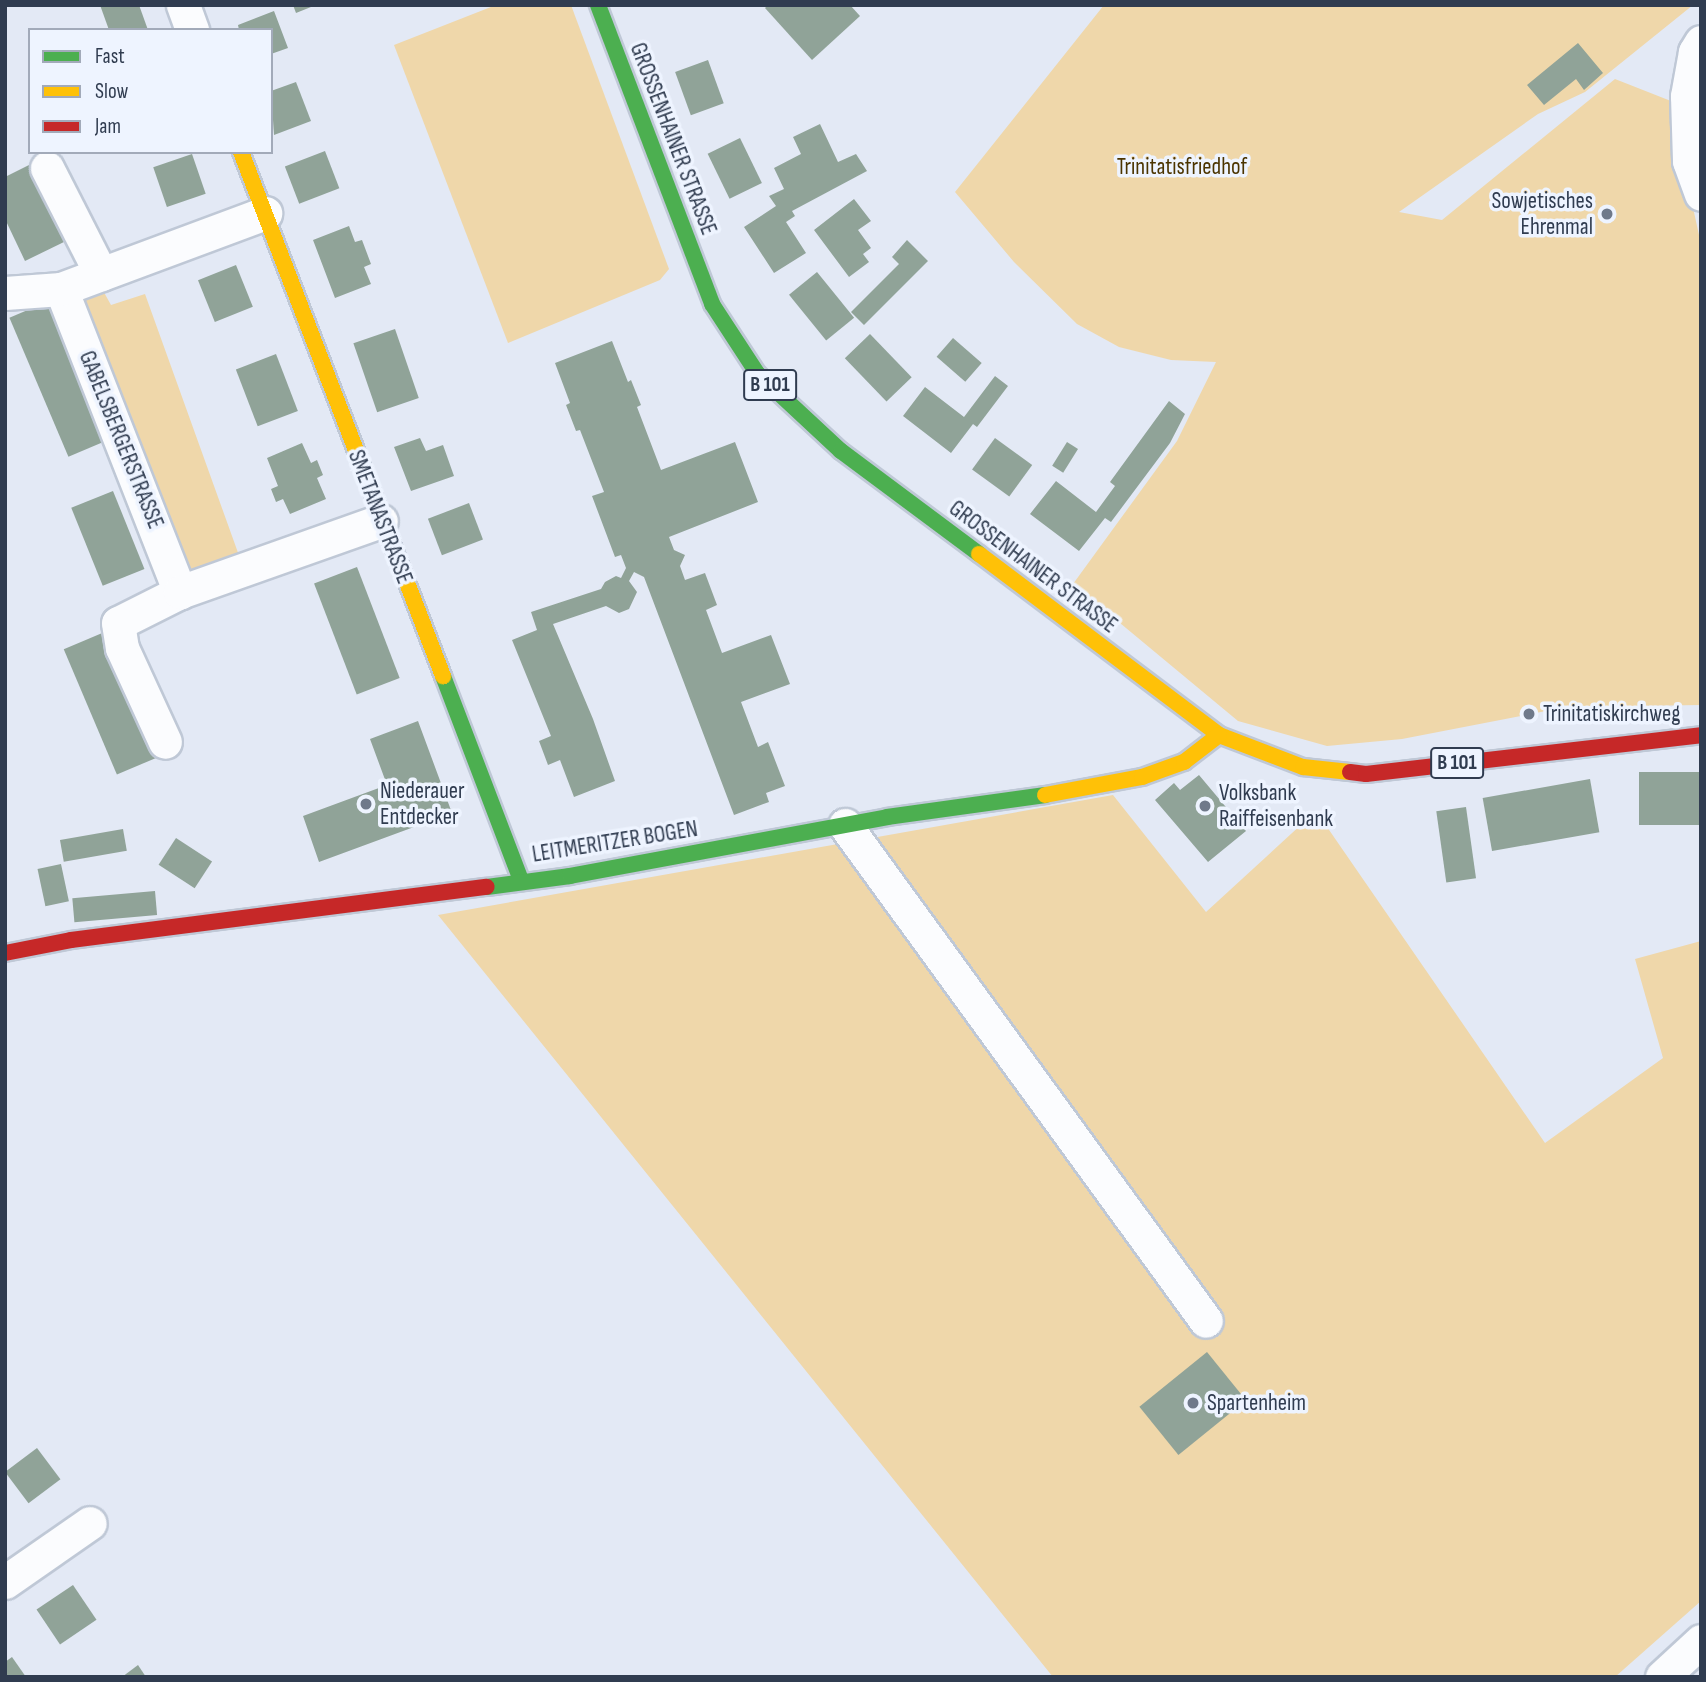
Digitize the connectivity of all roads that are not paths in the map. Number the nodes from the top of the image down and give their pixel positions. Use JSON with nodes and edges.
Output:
{"nodes":[{"id":1,"x":183,"y":5,"type":"edge"},
{"id":2,"x":598,"y":5,"type":"edge"},
{"id":3,"x":191,"y":28,"type":"edge"},
{"id":4,"x":1701,"y":42,"type":"edge"},
{"id":5,"x":242,"y":154,"type":"edge"},
{"id":6,"x":47,"y":168,"type":"dead end"},
{"id":7,"x":1701,"y":194,"type":"edge"},
{"id":8,"x":265,"y":213,"type":"junction"},
{"id":9,"x":101,"y":274,"type":"junction"},
{"id":10,"x":61,"y":289,"type":"junction"},
{"id":11,"x":5,"y":293,"type":"edge"},
{"id":12,"x":381,"y":521,"type":"junction"},
{"id":13,"x":180,"y":592,"type":"junction"},
{"id":14,"x":1219,"y":735,"type":"junction"},
{"id":15,"x":1701,"y":736,"type":"edge"},
{"id":16,"x":165,"y":742,"type":"dead end"},
{"id":17,"x":845,"y":825,"type":"junction"},
{"id":18,"x":521,"y":880,"type":"junction"},
{"id":19,"x":5,"y":953,"type":"edge"},
{"id":20,"x":1206,"y":1321,"type":"dead end"},
{"id":21,"x":90,"y":1522,"type":"dead end"},
{"id":22,"x":5,"y":1582,"type":"edge"},
{"id":23,"x":1701,"y":1641,"type":"edge"},
{"id":24,"x":1661,"y":1677,"type":"edge"}],
"edges":[{"from":1,"to":3,"type":"street"},
{"from":2,"to":14,"type":"street","name":"GROSSENHAINER STRASSE","number":"B 101"},
{"from":4,"to":7,"type":"street"},
{"from":5,"to":8,"type":"street","name":"SMETANASTRASSE"},
{"from":6,"to":9,"type":"street"},
{"from":8,"to":9,"type":"street"},
{"from":8,"to":12,"type":"street","name":"SMETANASTRASSE"},
{"from":9,"to":10,"type":"street"},
{"from":10,"to":11,"type":"street"},
{"from":10,"to":13,"type":"street","name":"GABELSBERGERSTRASSE"},
{"from":12,"to":13,"type":"street"},
{"from":12,"to":18,"type":"street","name":"SMETANASTRASSE"},
{"from":13,"to":16,"type":"street"},
{"from":14,"to":15,"type":"street","name":"GROSSENHAINER STRASSE","number":"B 101"},
{"from":14,"to":17,"type":"street","name":"LEITMERITZER BOGEN"},
{"from":17,"to":18,"type":"street","name":"LEITMERITZER BOGEN"},
{"from":17,"to":20,"type":"street"},
{"from":18,"to":19,"type":"street","name":"LEITMERITZER BOGEN"},
{"from":21,"to":22,"type":"street"},
{"from":23,"to":24,"type":"street"}]}
